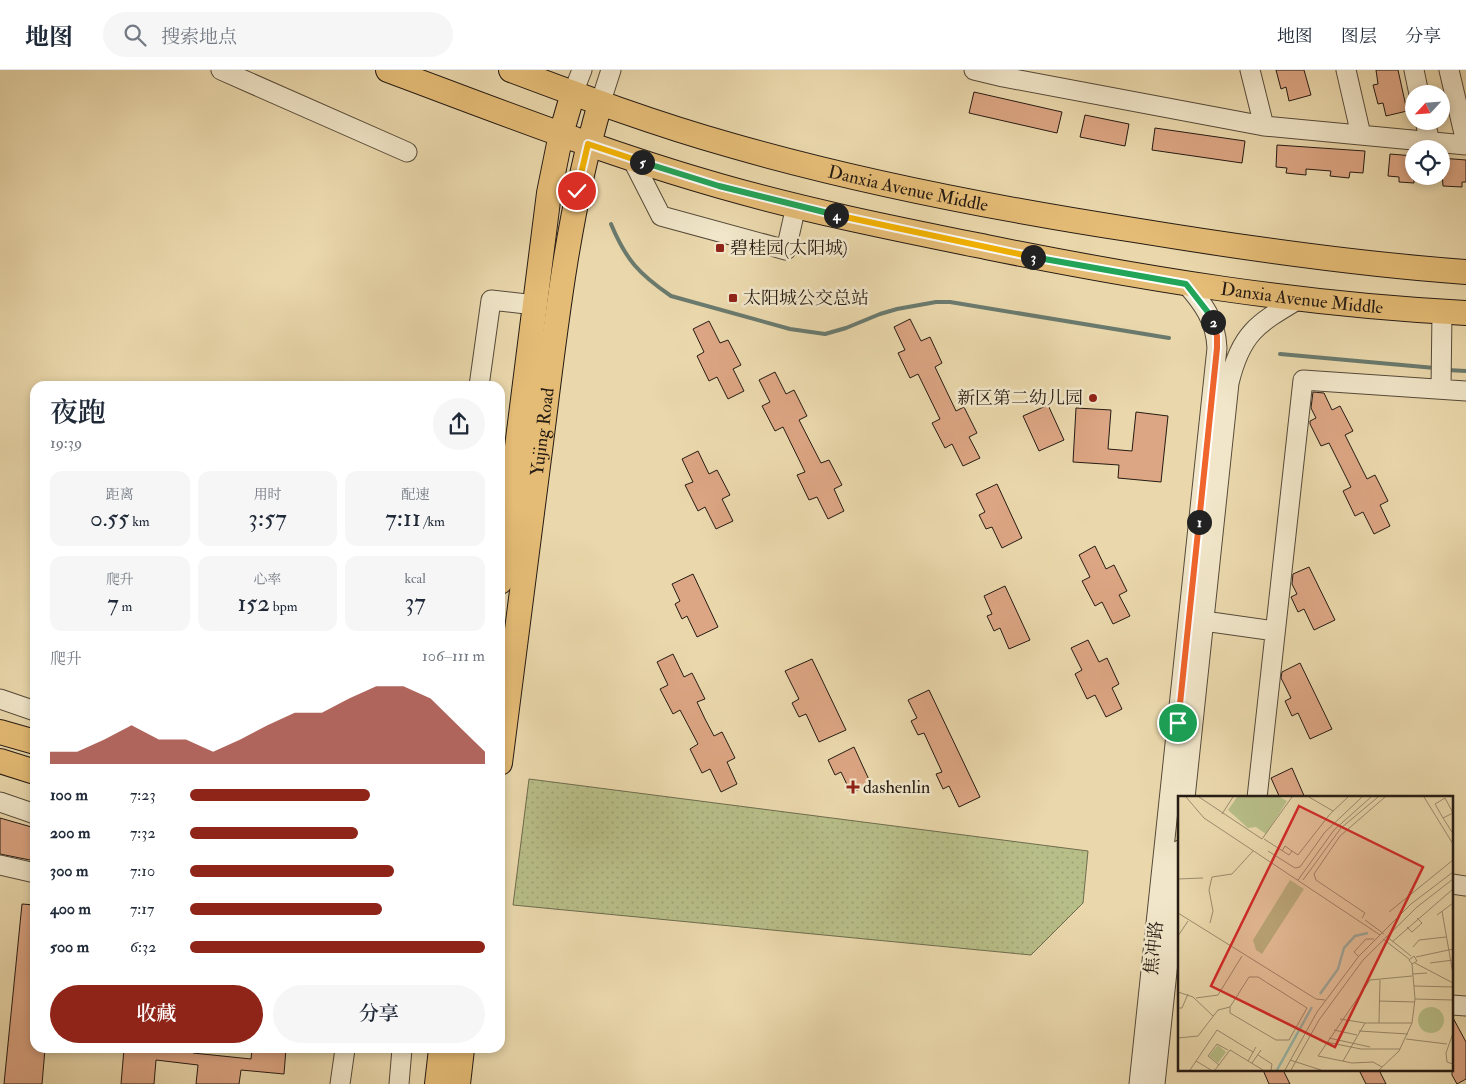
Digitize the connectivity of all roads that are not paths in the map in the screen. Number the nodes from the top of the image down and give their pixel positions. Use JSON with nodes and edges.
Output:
{"nodes":[{"id":1,"x":221,"y":70,"type":"edge"},
{"id":2,"x":388,"y":70,"type":"edge"},
{"id":3,"x":511,"y":70,"type":"edge"},
{"id":4,"x":582,"y":70,"type":"edge"},
{"id":5,"x":611,"y":70,"type":"edge"},
{"id":6,"x":974,"y":70,"type":"edge"},
{"id":7,"x":1250,"y":70,"type":"edge"},
{"id":8,"x":1346,"y":70,"type":"edge"},
{"id":9,"x":1414,"y":70,"type":"edge"},
{"id":10,"x":1449,"y":70,"type":"edge"},
{"id":11,"x":1417,"y":85,"type":"edge"},
{"id":12,"x":573,"y":93,"type":"junction"},
{"id":13,"x":600,"y":104,"type":"junction"},
{"id":14,"x":1264,"y":126,"type":"junction"},
{"id":15,"x":561,"y":134,"type":"junction"},
{"id":16,"x":1362,"y":135,"type":"junction"},
{"id":17,"x":1411,"y":140,"type":"edge"},
{"id":18,"x":1450,"y":143,"type":"edge"},
{"id":19,"x":588,"y":144,"type":"junction"},
{"id":20,"x":1466,"y":144,"type":"edge"},
{"id":21,"x":407,"y":152,"type":"dead end"},
{"id":22,"x":632,"y":159,"type":"junction"},
{"id":23,"x":796,"y":206,"type":"junction"},
{"id":24,"x":1466,"y":272,"type":"edge"},
{"id":25,"x":1186,"y":284,"type":"junction"},
{"id":26,"x":1299,"y":299,"type":"junction"},
{"id":27,"x":535,"y":305,"type":"junction"},
{"id":28,"x":1442,"y":312,"type":"junction"},
{"id":29,"x":1466,"y":314,"type":"edge"},
{"id":30,"x":1441,"y":376,"type":"junction"},
{"id":31,"x":480,"y":381,"type":"edge"},
{"id":32,"x":1466,"y":391,"type":"edge"},
{"id":33,"x":505,"y":542,"type":"edge"},
{"id":34,"x":1204,"y":621,"type":"junction"},
{"id":35,"x":1275,"y":631,"type":"junction"},
{"id":36,"x":0,"y":698,"type":"edge"},
{"id":37,"x":30,"y":709,"type":"edge"},
{"id":38,"x":505,"y":724,"type":"edge"},
{"id":39,"x":0,"y":732,"type":"edge"},
{"id":40,"x":30,"y":741,"type":"edge"},
{"id":41,"x":0,"y":761,"type":"edge"},
{"id":42,"x":30,"y":770,"type":"edge"},
{"id":43,"x":1185,"y":796,"type":"edge"},
{"id":44,"x":1257,"y":796,"type":"edge"},
{"id":45,"x":0,"y":802,"type":"edge"},
{"id":46,"x":30,"y":812,"type":"edge"},
{"id":47,"x":0,"y":865,"type":"edge"},
{"id":48,"x":30,"y":872,"type":"edge"},
{"id":49,"x":1178,"y":886,"type":"edge"},
{"id":50,"x":1173,"y":976,"type":"edge"},
{"id":51,"x":339,"y":1053,"type":"edge"},
{"id":52,"x":402,"y":1053,"type":"edge"},
{"id":53,"x":441,"y":1053,"type":"edge"},
{"id":54,"x":462,"y":1053,"type":"edge"},
{"id":55,"x":340,"y":1084,"type":"edge"},
{"id":56,"x":399,"y":1084,"type":"edge"},
{"id":57,"x":437,"y":1084,"type":"edge"},
{"id":58,"x":458,"y":1084,"type":"edge"},
{"id":59,"x":1139,"y":1084,"type":"edge"},
{"id":60,"x":1155,"y":1084,"type":"edge"}],
"edges":[{"from":1,"to":21,"type":"street"},
{"from":2,"to":15,"type":"main road","name":"Danxia Avenue Middle"},
{"from":3,"to":12,"type":"main road","name":"Danxia Avenue Middle"},
{"from":4,"to":12,"type":"street"},
{"from":5,"to":13,"type":"street"},
{"from":6,"to":14,"type":"street"},
{"from":7,"to":14,"type":"street"},
{"from":8,"to":16,"type":"street"},
{"from":9,"to":11,"type":"street"},
{"from":10,"to":20,"type":"street"},
{"from":12,"to":13,"type":"main road","name":"Danxia Avenue Middle"},
{"from":12,"to":15,"type":"main road","name":"Yujing Road"},
{"from":13,"to":19,"type":"main road","name":"Yujing Road"},
{"from":13,"to":24,"type":"main road","name":"Danxia Avenue Middle"},
{"from":14,"to":16,"type":"street"},
{"from":15,"to":19,"type":"main road","name":"Danxia Avenue Middle"},
{"from":15,"to":27,"type":"main road","name":"Yujing Road"},
{"from":16,"to":17,"type":"street"},
{"from":18,"to":20,"type":"street"},
{"from":19,"to":22,"type":"main road","name":"Danxia Avenue Middle"},
{"from":19,"to":38,"type":"main road","name":"Yujing Road"},
{"from":22,"to":23,"type":"main road","name":"Danxia Avenue Middle"},
{"from":22,"to":23,"type":"street"},
{"from":23,"to":25,"type":"main road","name":"Danxia Avenue Middle"},
{"from":25,"to":26,"type":"main road","name":"Danxia Avenue Middle"},
{"from":25,"to":59,"type":"street","name":"焦冲路"},
{"from":26,"to":28,"type":"main road","name":"Danxia Avenue Middle"},
{"from":26,"to":34,"type":"street"},
{"from":27,"to":31,"type":"street"},
{"from":27,"to":33,"type":"main road","name":"Yujing Road"},
{"from":28,"to":29,"type":"main road","name":"Danxia Avenue Middle"},
{"from":28,"to":30,"type":"street"},
{"from":30,"to":32,"type":"street"},
{"from":30,"to":35,"type":"street"},
{"from":34,"to":35,"type":"street"},
{"from":34,"to":43,"type":"street"},
{"from":35,"to":44,"type":"street"},
{"from":36,"to":37,"type":"street"},
{"from":39,"to":40,"type":"main road"},
{"from":41,"to":42,"type":"main road"},
{"from":45,"to":46,"type":"street"},
{"from":47,"to":48,"type":"street"},
{"from":49,"to":50,"type":"street","name":"焦冲路"},
{"from":50,"to":60,"type":"street","name":"焦冲路"},
{"from":51,"to":55,"type":"street"},
{"from":52,"to":56,"type":"street"},
{"from":53,"to":57,"type":"main road"},
{"from":54,"to":58,"type":"main road"}]}
